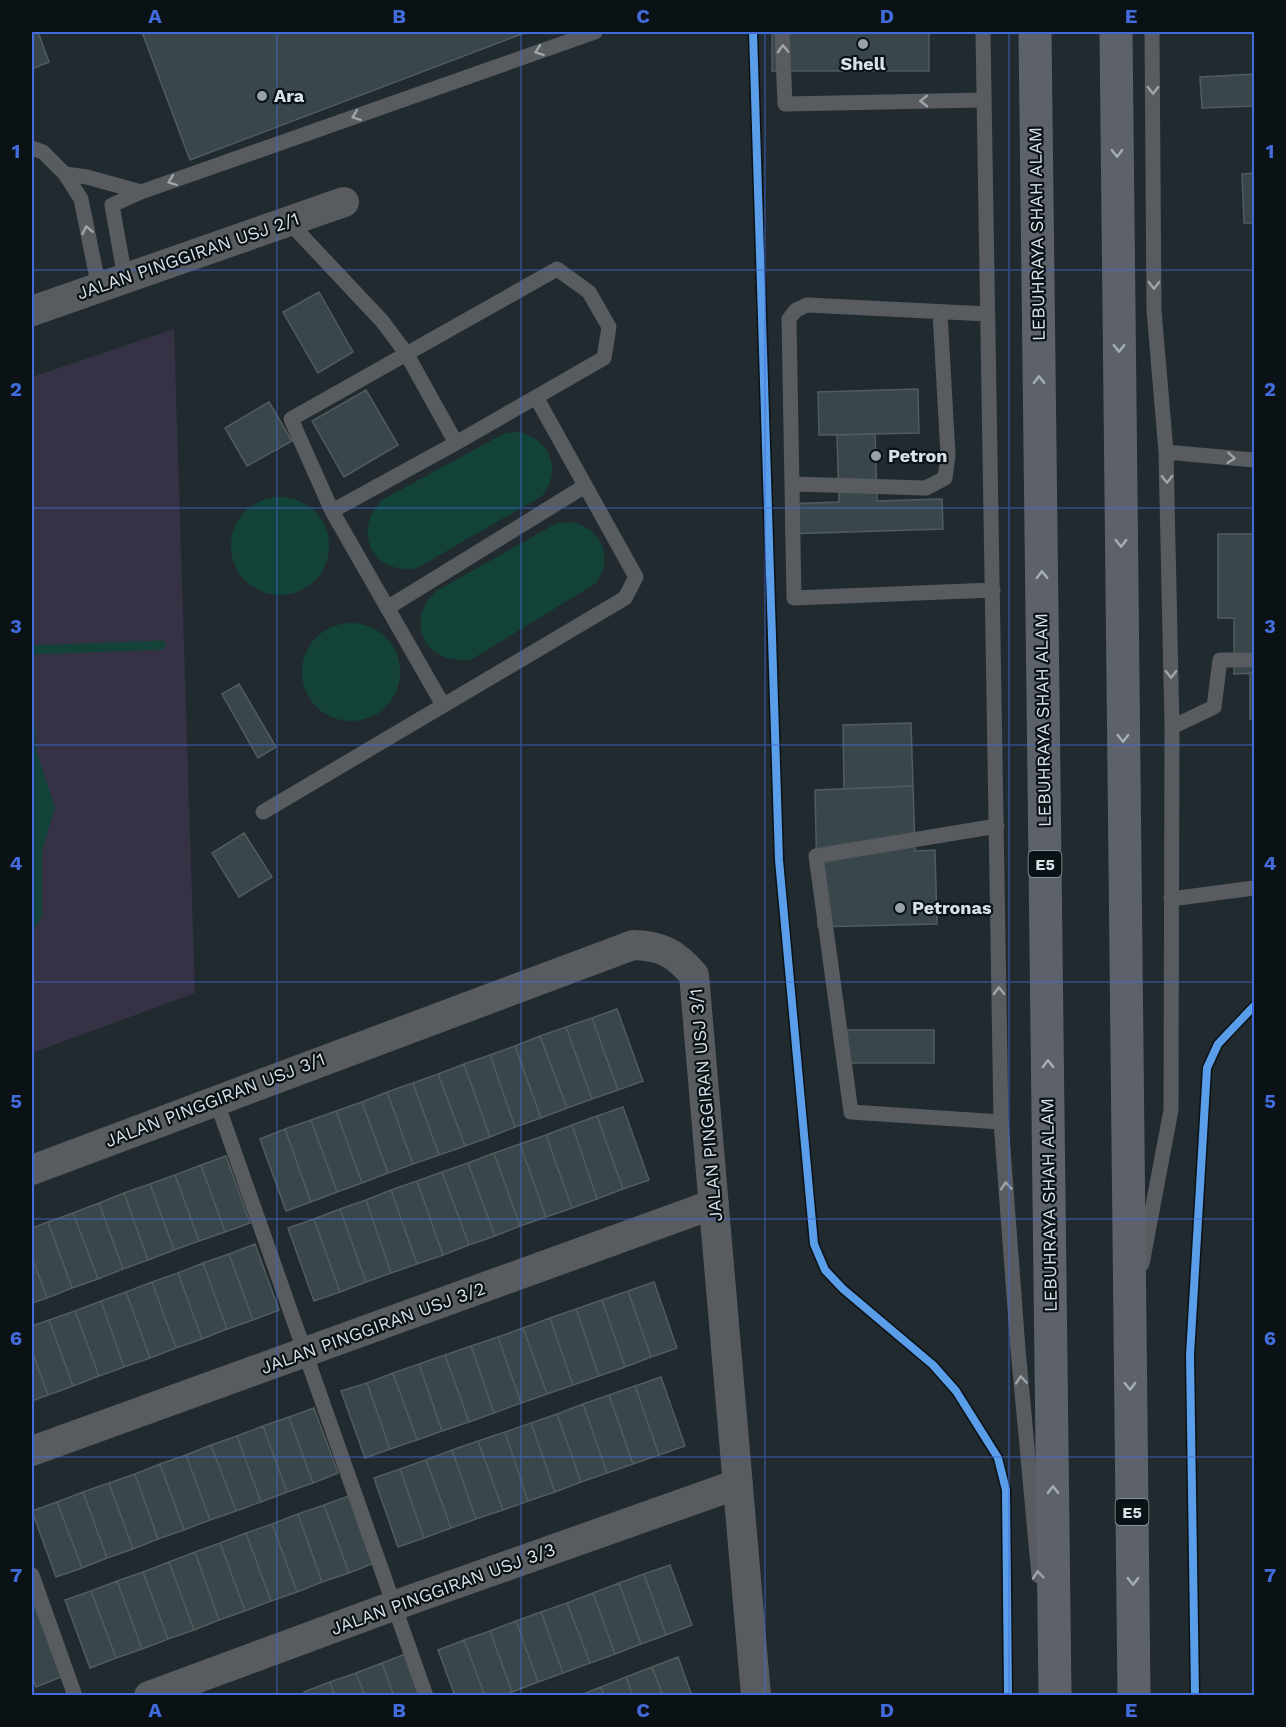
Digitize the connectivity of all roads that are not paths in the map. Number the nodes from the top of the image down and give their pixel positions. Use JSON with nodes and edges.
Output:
{"nodes":[{"id":1,"x":594,"y":32,"type":"edge"},
{"id":2,"x":782,"y":32,"type":"edge"},
{"id":3,"x":983,"y":32,"type":"edge"},
{"id":4,"x":1035,"y":32,"type":"edge"},
{"id":5,"x":1116,"y":32,"type":"edge"},
{"id":6,"x":1152,"y":32,"type":"edge"},
{"id":7,"x":983,"y":100,"type":"junction"},
{"id":8,"x":32,"y":148,"type":"edge"},
{"id":9,"x":65,"y":174,"type":"junction"},
{"id":10,"x":141,"y":192,"type":"junction"},
{"id":11,"x":344,"y":202,"type":"dead end"},
{"id":12,"x":288,"y":222,"type":"junction"},
{"id":13,"x":112,"y":283,"type":"junction"},
{"id":14,"x":32,"y":311,"type":"edge"},
{"id":15,"x":940,"y":313,"type":"junction"},
{"id":16,"x":988,"y":314,"type":"junction"},
{"id":17,"x":406,"y":353,"type":"junction"},
{"id":18,"x":536,"y":398,"type":"junction"},
{"id":19,"x":456,"y":443,"type":"junction"},
{"id":20,"x":1166,"y":452,"type":"junction"},
{"id":21,"x":1254,"y":460,"type":"edge"},
{"id":22,"x":793,"y":484,"type":"junction"},
{"id":23,"x":585,"y":486,"type":"junction"},
{"id":24,"x":332,"y":511,"type":"junction"},
{"id":25,"x":993,"y":590,"type":"junction"},
{"id":26,"x":387,"y":608,"type":"junction"},
{"id":27,"x":1254,"y":660,"type":"edge"},
{"id":28,"x":442,"y":705,"type":"junction"},
{"id":29,"x":1172,"y":727,"type":"junction"},
{"id":30,"x":263,"y":812,"type":"dead end"},
{"id":31,"x":997,"y":826,"type":"junction"},
{"id":32,"x":1254,"y":888,"type":"edge"},
{"id":33,"x":1171,"y":899,"type":"junction"},
{"id":34,"x":216,"y":1100,"type":"junction"},
{"id":35,"x":1001,"y":1122,"type":"junction"},
{"id":36,"x":32,"y":1170,"type":"edge"},
{"id":37,"x":714,"y":1204,"type":"junction"},
{"id":38,"x":1130,"y":1328,"type":"junction"},
{"id":39,"x":306,"y":1353,"type":"junction"},
{"id":40,"x":32,"y":1451,"type":"edge"},
{"id":41,"x":738,"y":1484,"type":"junction"},
{"id":42,"x":32,"y":1575,"type":"edge"},
{"id":43,"x":393,"y":1606,"type":"junction"},
{"id":44,"x":75,"y":1695,"type":"edge"},
{"id":45,"x":149,"y":1695,"type":"edge"},
{"id":46,"x":426,"y":1695,"type":"edge"},
{"id":47,"x":756,"y":1695,"type":"edge"},
{"id":48,"x":1050,"y":1695,"type":"edge"},
{"id":49,"x":1055,"y":1695,"type":"edge"},
{"id":50,"x":1134,"y":1695,"type":"edge"}],
"edges":[{"from":1,"to":10,"type":"lane","one_way":true},
{"from":7,"to":2,"type":"lane","one_way":true},
{"from":3,"to":7,"type":"lane"},
{"from":49,"to":4,"type":"highway","name":"LEBUHRAYA SHAH ALAM","number":"E5","one_way":true},
{"from":5,"to":38,"type":"highway","number":"E5","one_way":true},
{"from":6,"to":20,"type":"lane","one_way":true},
{"from":7,"to":16,"type":"lane"},
{"from":8,"to":9,"type":"lane"},
{"from":9,"to":10,"type":"lane"},
{"from":13,"to":9,"type":"lane","one_way":true},
{"from":10,"to":13,"type":"lane"},
{"from":11,"to":12,"type":"street","name":"JALAN PINGGIRAN USJ 2/1"},
{"from":12,"to":13,"type":"street","name":"JALAN PINGGIRAN USJ 2/1"},
{"from":12,"to":17,"type":"lane"},
{"from":13,"to":14,"type":"street","name":"JALAN PINGGIRAN USJ 2/1"},
{"from":15,"to":16,"type":"lane"},
{"from":15,"to":22,"type":"lane"},
{"from":15,"to":22,"type":"lane"},
{"from":16,"to":25,"type":"lane"},
{"from":17,"to":18,"type":"lane"},
{"from":17,"to":19,"type":"lane"},
{"from":17,"to":24,"type":"lane"},
{"from":18,"to":19,"type":"lane"},
{"from":18,"to":23,"type":"lane"},
{"from":19,"to":24,"type":"lane"},
{"from":20,"to":21,"type":"lane","one_way":true},
{"from":20,"to":29,"type":"lane","one_way":true},
{"from":22,"to":25,"type":"lane"},
{"from":23,"to":26,"type":"lane"},
{"from":23,"to":28,"type":"lane"},
{"from":24,"to":26,"type":"lane"},
{"from":25,"to":31,"type":"lane"},
{"from":26,"to":28,"type":"lane"},
{"from":27,"to":29,"type":"lane"},
{"from":28,"to":30,"type":"lane"},
{"from":29,"to":33,"type":"lane"},
{"from":35,"to":31,"type":"lane","one_way":true},
{"from":31,"to":35,"type":"lane"},
{"from":32,"to":33,"type":"lane"},
{"from":33,"to":38,"type":"lane"},
{"from":34,"to":36,"type":"street","name":"JALAN PINGGIRAN USJ 3/1"},
{"from":34,"to":37,"type":"street","name":"JALAN PINGGIRAN USJ 3/1"},
{"from":34,"to":39,"type":"lane"},
{"from":48,"to":35,"type":"lane","one_way":true},
{"from":37,"to":39,"type":"street","name":"JALAN PINGGIRAN USJ 3/2"},
{"from":37,"to":41,"type":"street","name":"JALAN PINGGIRAN USJ 3/1"},
{"from":38,"to":50,"type":"highway","number":"E5","one_way":true},
{"from":39,"to":40,"type":"street","name":"JALAN PINGGIRAN USJ 3/2"},
{"from":39,"to":43,"type":"lane"},
{"from":41,"to":43,"type":"street","name":"JALAN PINGGIRAN USJ 3/3"},
{"from":41,"to":47,"type":"street","name":"JALAN PINGGIRAN USJ 3/1"},
{"from":42,"to":44,"type":"lane"},
{"from":43,"to":45,"type":"street","name":"JALAN PINGGIRAN USJ 3/3"},
{"from":43,"to":46,"type":"lane"}]}
